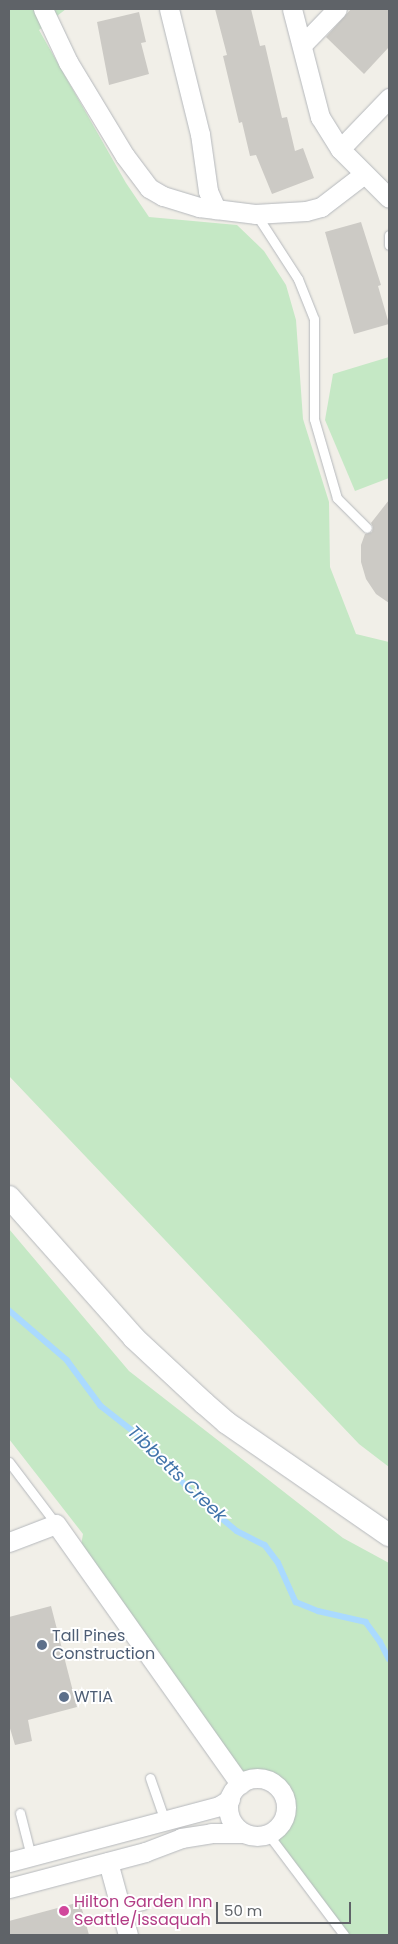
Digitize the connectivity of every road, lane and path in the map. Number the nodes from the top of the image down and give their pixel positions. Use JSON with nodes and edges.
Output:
{"nodes":[{"id":1,"x":43,"y":9,"type":"edge"},
{"id":2,"x":169,"y":9,"type":"edge"},
{"id":3,"x":292,"y":9,"type":"edge"},
{"id":4,"x":337,"y":9,"type":"edge"},
{"id":5,"x":302,"y":45,"type":"junction"},
{"id":6,"x":389,"y":98,"type":"edge"},
{"id":7,"x":340,"y":149,"type":"junction"},
{"id":8,"x":364,"y":174,"type":"junction"},
{"id":9,"x":389,"y":198,"type":"edge"},
{"id":10,"x":216,"y":209,"type":"junction"},
{"id":11,"x":255,"y":214,"type":"junction"},
{"id":12,"x":389,"y":235,"type":"edge"},
{"id":13,"x":389,"y":245,"type":"edge"},
{"id":14,"x":367,"y":528,"type":"dead end"},
{"id":15,"x":9,"y":1197,"type":"edge"},
{"id":16,"x":9,"y":1462,"type":"edge"},
{"id":17,"x":56,"y":1524,"type":"junction"},
{"id":18,"x":389,"y":1535,"type":"edge"},
{"id":19,"x":9,"y":1542,"type":"edge"},
{"id":20,"x":150,"y":1778,"type":"dead end"},
{"id":21,"x":235,"y":1791,"type":"junction"},
{"id":22,"x":20,"y":1813,"type":"dead end"},
{"id":23,"x":165,"y":1821,"type":"junction"},
{"id":24,"x":244,"y":1833,"type":"junction"},
{"id":25,"x":268,"y":1834,"type":"junction"},
{"id":26,"x":31,"y":1856,"type":"junction"},
{"id":27,"x":9,"y":1862,"type":"edge"},
{"id":28,"x":108,"y":1862,"type":"junction"},
{"id":29,"x":9,"y":1888,"type":"edge"},
{"id":30,"x":143,"y":1905,"type":"dead end"},
{"id":31,"x":121,"y":1910,"type":"junction"},
{"id":32,"x":128,"y":1935,"type":"edge"},
{"id":33,"x":344,"y":1935,"type":"edge"}],
"edges":[{"from":1,"to":10,"type":"street"},
{"from":2,"to":10,"type":"street"},
{"from":3,"to":5,"type":"street"},
{"from":4,"to":5,"type":"street"},
{"from":5,"to":7,"type":"street"},
{"from":6,"to":7,"type":"street"},
{"from":7,"to":8,"type":"street"},
{"from":8,"to":9,"type":"street"},
{"from":8,"to":11,"type":"street"},
{"from":10,"to":11,"type":"street"},
{"from":11,"to":14,"type":"lane"},
{"from":12,"to":13,"type":"lane"},
{"from":15,"to":18,"type":"street"},
{"from":16,"to":17,"type":"lane"},
{"from":17,"to":19,"type":"street"},
{"from":17,"to":21,"type":"street"},
{"from":20,"to":23,"type":"lane"},
{"from":21,"to":23,"type":"street"},
{"from":21,"to":24,"type":"street"},
{"from":21,"to":25,"type":"street"},
{"from":22,"to":26,"type":"lane"},
{"from":23,"to":26,"type":"street"},
{"from":24,"to":25,"type":"street"},
{"from":24,"to":28,"type":"street"},
{"from":25,"to":33,"type":"lane"},
{"from":26,"to":27,"type":"street"},
{"from":28,"to":29,"type":"street"},
{"from":28,"to":31,"type":"street"},
{"from":30,"to":31,"type":"lane"},
{"from":31,"to":32,"type":"street"}]}
